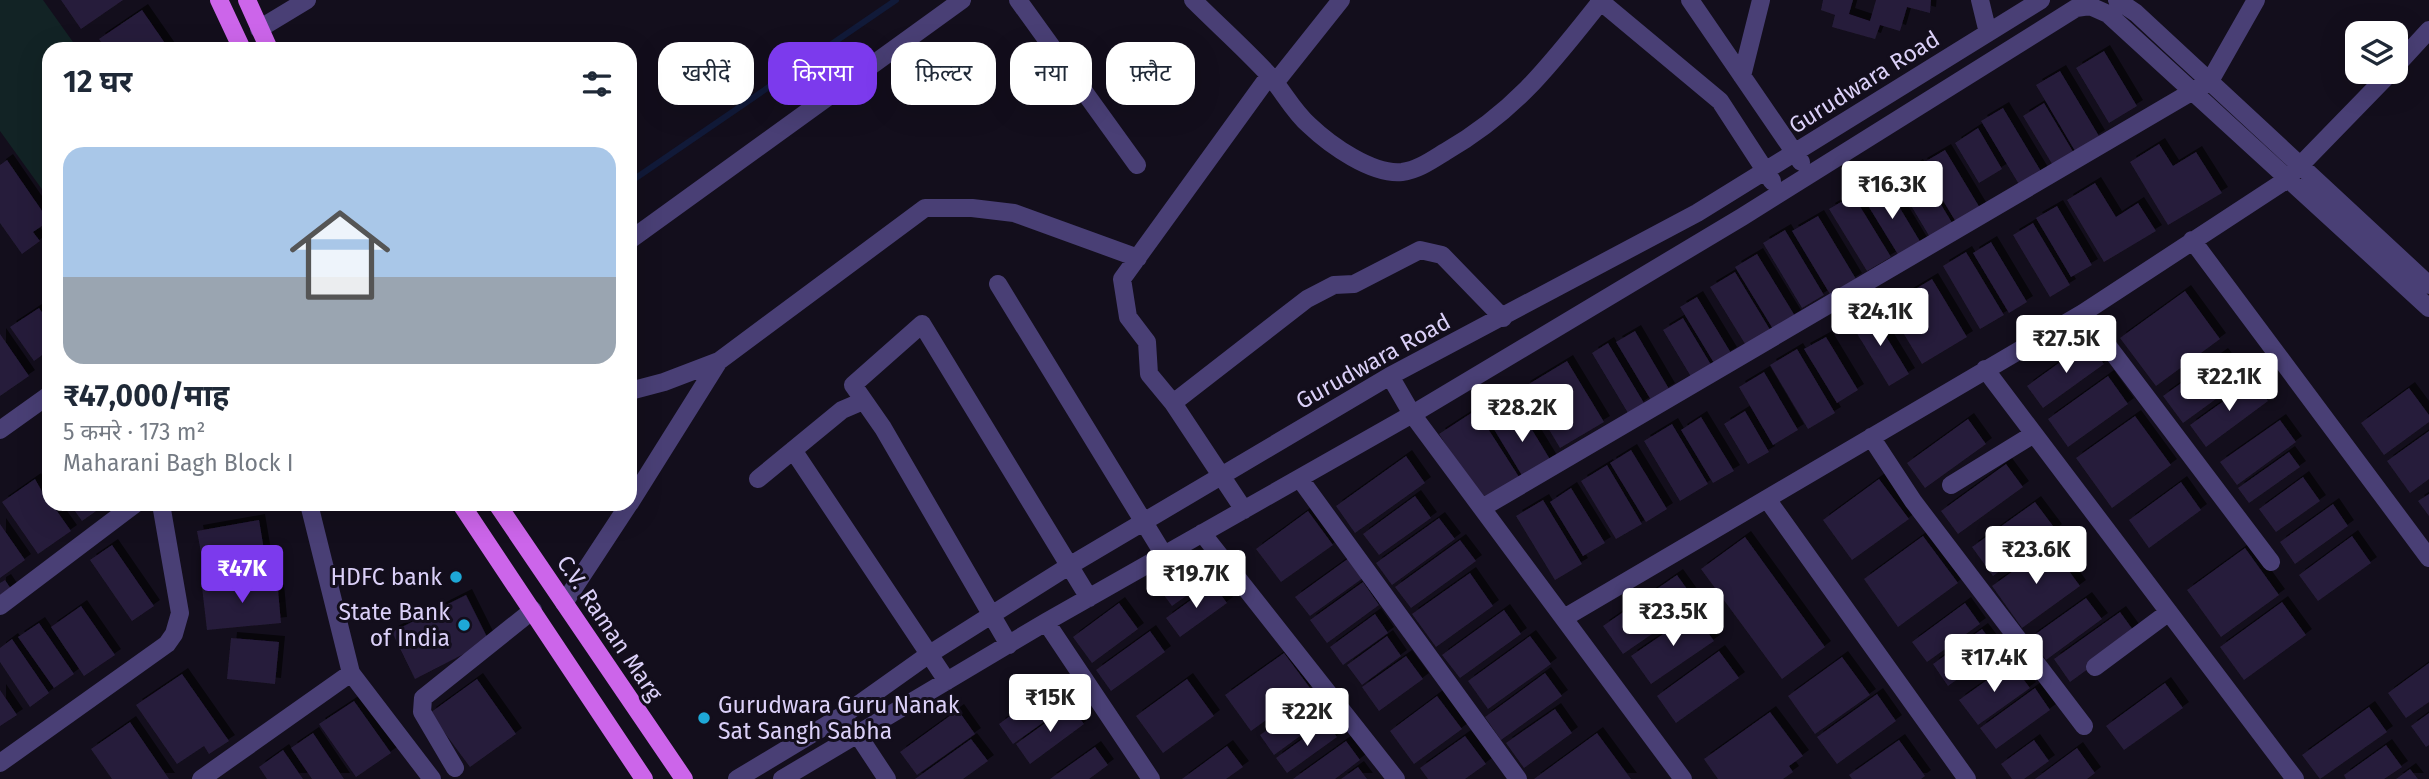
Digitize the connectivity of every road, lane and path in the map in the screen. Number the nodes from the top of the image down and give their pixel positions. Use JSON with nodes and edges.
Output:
{"nodes":[{"id":1,"x":219,"y":0,"type":"edge"},
{"id":2,"x":247,"y":0,"type":"edge"},
{"id":3,"x":307,"y":0,"type":"edge"},
{"id":4,"x":962,"y":0,"type":"edge"},
{"id":5,"x":1018,"y":0,"type":"edge"},
{"id":6,"x":1193,"y":0,"type":"edge"},
{"id":7,"x":1341,"y":0,"type":"edge"},
{"id":8,"x":1690,"y":0,"type":"edge"},
{"id":9,"x":1761,"y":0,"type":"edge"},
{"id":10,"x":1980,"y":0,"type":"edge"},
{"id":11,"x":2040,"y":0,"type":"edge"},
{"id":12,"x":2117,"y":0,"type":"edge"},
{"id":13,"x":2256,"y":0,"type":"edge"},
{"id":14,"x":1600,"y":1,"type":"edge"},
{"id":15,"x":2089,"y":3,"type":"edge"},
{"id":16,"x":259,"y":29,"type":"junction"},
{"id":17,"x":2429,"y":30,"type":"edge"},
{"id":18,"x":1988,"y":33,"type":"junction"},
{"id":19,"x":239,"y":42,"type":"edge"},
{"id":20,"x":266,"y":42,"type":"edge"},
{"id":21,"x":2408,"y":53,"type":"edge"},
{"id":22,"x":1742,"y":76,"type":"junction"},
{"id":23,"x":1272,"y":79,"type":"junction"},
{"id":24,"x":2210,"y":81,"type":"junction"},
{"id":25,"x":2380,"y":84,"type":"edge"},
{"id":26,"x":2192,"y":92,"type":"junction"},
{"id":27,"x":1795,"y":154,"type":"junction"},
{"id":28,"x":1137,"y":165,"type":"dead end"},
{"id":29,"x":2302,"y":168,"type":"junction"},
{"id":30,"x":1766,"y":171,"type":"junction"},
{"id":31,"x":1809,"y":175,"type":"junction"},
{"id":32,"x":2286,"y":180,"type":"junction"},
{"id":33,"x":1780,"y":192,"type":"junction"},
{"id":34,"x":637,"y":235,"type":"edge"},
{"id":35,"x":2192,"y":240,"type":"junction"},
{"id":36,"x":1138,"y":258,"type":"junction"},
{"id":37,"x":998,"y":284,"type":"dead end"},
{"id":38,"x":2429,"y":285,"type":"edge"},
{"id":39,"x":2429,"y":308,"type":"edge"},
{"id":40,"x":2083,"y":313,"type":"junction"},
{"id":41,"x":1503,"y":318,"type":"junction"},
{"id":42,"x":719,"y":361,"type":"junction"},
{"id":43,"x":1985,"y":369,"type":"junction"},
{"id":44,"x":1390,"y":376,"type":"junction"},
{"id":45,"x":637,"y":389,"type":"edge"},
{"id":46,"x":42,"y":400,"type":"edge"},
{"id":47,"x":863,"y":401,"type":"junction"},
{"id":48,"x":1173,"y":403,"type":"junction"},
{"id":49,"x":1412,"y":414,"type":"junction"},
{"id":50,"x":0,"y":430,"type":"edge"},
{"id":51,"x":2034,"y":434,"type":"junction"},
{"id":52,"x":1871,"y":437,"type":"junction"},
{"id":53,"x":793,"y":450,"type":"junction"},
{"id":54,"x":1222,"y":476,"type":"junction"},
{"id":55,"x":758,"y":479,"type":"dead end"},
{"id":56,"x":1300,"y":479,"type":"junction"},
{"id":57,"x":1951,"y":485,"type":"dead end"},
{"id":58,"x":637,"y":492,"type":"edge"},
{"id":59,"x":1767,"y":499,"type":"junction"},
{"id":60,"x":1482,"y":508,"type":"junction"},
{"id":61,"x":1244,"y":510,"type":"junction"},
{"id":62,"x":126,"y":511,"type":"edge"},
{"id":63,"x":161,"y":511,"type":"edge"},
{"id":64,"x":311,"y":511,"type":"edge"},
{"id":65,"x":466,"y":511,"type":"edge"},
{"id":66,"x":502,"y":511,"type":"edge"},
{"id":67,"x":625,"y":511,"type":"edge"},
{"id":68,"x":1144,"y":523,"type":"junction"},
{"id":69,"x":1202,"y":533,"type":"junction"},
{"id":70,"x":1164,"y":555,"type":"junction"},
{"id":71,"x":2429,"y":558,"type":"edge"},
{"id":72,"x":2271,"y":562,"type":"dead end"},
{"id":73,"x":1069,"y":566,"type":"junction"},
{"id":74,"x":1089,"y":598,"type":"junction"},
{"id":75,"x":564,"y":603,"type":"junction"},
{"id":76,"x":0,"y":606,"type":"edge"},
{"id":77,"x":533,"y":610,"type":"junction"},
{"id":78,"x":2169,"y":612,"type":"junction"},
{"id":79,"x":991,"y":614,"type":"junction"},
{"id":80,"x":1564,"y":618,"type":"junction"},
{"id":81,"x":1046,"y":622,"type":"junction"},
{"id":82,"x":1009,"y":645,"type":"junction"},
{"id":83,"x":928,"y":655,"type":"junction"},
{"id":84,"x":2095,"y":667,"type":"dead end"},
{"id":85,"x":351,"y":673,"type":"junction"},
{"id":86,"x":947,"y":681,"type":"junction"},
{"id":87,"x":845,"y":713,"type":"junction"},
{"id":88,"x":2084,"y":726,"type":"dead end"},
{"id":89,"x":857,"y":734,"type":"junction"},
{"id":90,"x":0,"y":763,"type":"edge"},
{"id":91,"x":456,"y":768,"type":"dead end"},
{"id":92,"x":1394,"y":778,"type":"edge"},
{"id":93,"x":201,"y":779,"type":"edge"},
{"id":94,"x":432,"y":779,"type":"edge"},
{"id":95,"x":644,"y":779,"type":"edge"},
{"id":96,"x":684,"y":779,"type":"edge"},
{"id":97,"x":737,"y":779,"type":"edge"},
{"id":98,"x":782,"y":779,"type":"edge"},
{"id":99,"x":887,"y":779,"type":"edge"},
{"id":100,"x":1151,"y":779,"type":"edge"},
{"id":101,"x":1518,"y":779,"type":"edge"},
{"id":102,"x":1683,"y":779,"type":"edge"},
{"id":103,"x":1967,"y":779,"type":"edge"},
{"id":104,"x":2295,"y":779,"type":"edge"}],
"edges":[{"from":1,"to":19,"type":"main road"},
{"from":2,"to":16,"type":"main road"},
{"from":3,"to":16,"type":"street"},
{"from":4,"to":34,"type":"street"},
{"from":5,"to":28,"type":"street"},
{"from":6,"to":23,"type":"street"},
{"from":7,"to":23,"type":"street"},
{"from":8,"to":22,"type":"street"},
{"from":9,"to":22,"type":"street"},
{"from":10,"to":18,"type":"street"},
{"from":11,"to":18,"type":"street","name":"Gurudwara Road"},
{"from":12,"to":24,"type":"street"},
{"from":13,"to":24,"type":"street"},
{"from":14,"to":23,"type":"street"},
{"from":14,"to":30,"type":"street"},
{"from":15,"to":26,"type":"street"},
{"from":15,"to":31,"type":"street"},
{"from":16,"to":20,"type":"main road"},
{"from":17,"to":21,"type":"street"},
{"from":18,"to":27,"type":"street","name":"Gurudwara Road"},
{"from":22,"to":27,"type":"street"},
{"from":23,"to":36,"type":"street"},
{"from":24,"to":26,"type":"street"},
{"from":24,"to":29,"type":"street"},
{"from":25,"to":29,"type":"street"},
{"from":26,"to":32,"type":"street"},
{"from":26,"to":60,"type":"street"},
{"from":27,"to":30,"type":"street","name":"Gurudwara Road"},
{"from":27,"to":31,"type":"street"},
{"from":29,"to":32,"type":"street"},
{"from":29,"to":38,"type":"street"},
{"from":30,"to":33,"type":"street"},
{"from":30,"to":41,"type":"street","name":"Gurudwara Road"},
{"from":31,"to":33,"type":"street"},
{"from":32,"to":35,"type":"street"},
{"from":32,"to":39,"type":"street"},
{"from":33,"to":49,"type":"street"},
{"from":35,"to":40,"type":"street"},
{"from":35,"to":71,"type":"street"},
{"from":36,"to":42,"type":"street"},
{"from":36,"to":48,"type":"street"},
{"from":37,"to":68,"type":"street"},
{"from":40,"to":43,"type":"street"},
{"from":40,"to":72,"type":"street"},
{"from":41,"to":44,"type":"street","name":"Gurudwara Road"},
{"from":41,"to":48,"type":"street"},
{"from":42,"to":45,"type":"street"},
{"from":42,"to":58,"type":"street"},
{"from":43,"to":51,"type":"street"},
{"from":43,"to":52,"type":"street"},
{"from":44,"to":49,"type":"street"},
{"from":44,"to":54,"type":"street","name":"Gurudwara Road"},
{"from":46,"to":50,"type":"street"},
{"from":47,"to":53,"type":"street"},
{"from":47,"to":73,"type":"street"},
{"from":47,"to":79,"type":"street"},
{"from":48,"to":54,"type":"street"},
{"from":49,"to":56,"type":"street"},
{"from":49,"to":60,"type":"street"},
{"from":51,"to":57,"type":"street"},
{"from":51,"to":78,"type":"street"},
{"from":52,"to":59,"type":"street"},
{"from":52,"to":88,"type":"street"},
{"from":53,"to":55,"type":"street"},
{"from":53,"to":83,"type":"street"},
{"from":54,"to":61,"type":"street"},
{"from":54,"to":68,"type":"street","name":"Gurudwara Road"},
{"from":56,"to":61,"type":"street"},
{"from":56,"to":101,"type":"street"},
{"from":59,"to":80,"type":"street"},
{"from":59,"to":103,"type":"street"},
{"from":60,"to":80,"type":"street"},
{"from":61,"to":69,"type":"street"},
{"from":62,"to":76,"type":"street"},
{"from":63,"to":90,"type":"street"},
{"from":64,"to":85,"type":"street"},
{"from":65,"to":77,"type":"main road"},
{"from":66,"to":75,"type":"main road","name":"C.V. Raman Marg"},
{"from":67,"to":75,"type":"street"},
{"from":68,"to":70,"type":"street"},
{"from":68,"to":73,"type":"street","name":"Gurudwara Road"},
{"from":69,"to":70,"type":"street"},
{"from":69,"to":92,"type":"street"},
{"from":70,"to":74,"type":"street"},
{"from":73,"to":74,"type":"street"},
{"from":73,"to":79,"type":"street","name":"Gurudwara Road"},
{"from":74,"to":81,"type":"street"},
{"from":75,"to":96,"type":"main road","name":"C.V. Raman Marg"},
{"from":77,"to":91,"type":"street"},
{"from":77,"to":95,"type":"main road"},
{"from":78,"to":84,"type":"street"},
{"from":78,"to":104,"type":"street"},
{"from":79,"to":82,"type":"street"},
{"from":79,"to":83,"type":"street","name":"Gurudwara Road"},
{"from":80,"to":102,"type":"street"},
{"from":81,"to":82,"type":"street"},
{"from":81,"to":100,"type":"street"},
{"from":82,"to":86,"type":"street"},
{"from":83,"to":86,"type":"street"},
{"from":83,"to":87,"type":"street","name":"Gurudwara Road"},
{"from":85,"to":93,"type":"street"},
{"from":85,"to":94,"type":"street"},
{"from":86,"to":89,"type":"street"},
{"from":87,"to":89,"type":"street"},
{"from":87,"to":97,"type":"street","name":"Gurudwara Road"},
{"from":89,"to":98,"type":"street"},
{"from":89,"to":99,"type":"street"}]}
